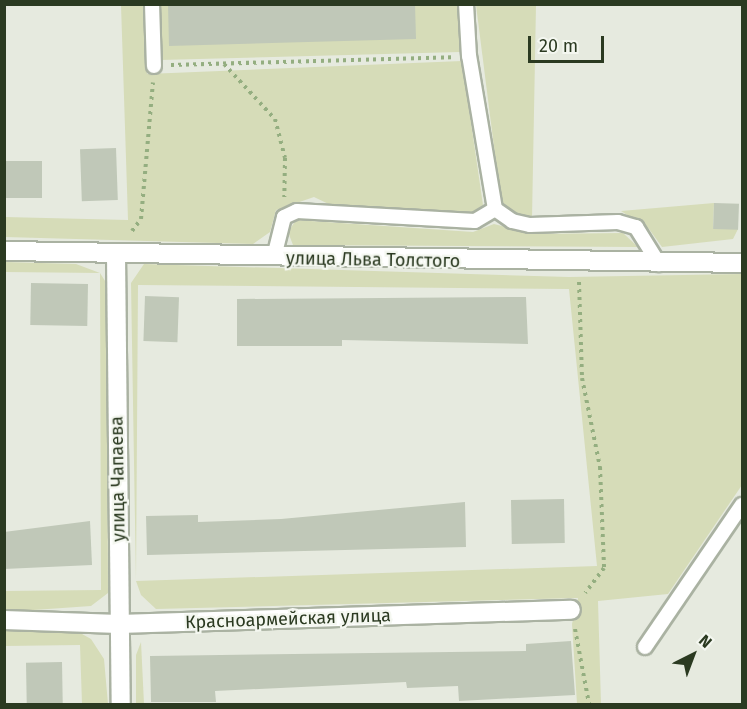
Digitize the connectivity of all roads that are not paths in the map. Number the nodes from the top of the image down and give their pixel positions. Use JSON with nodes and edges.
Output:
{"nodes":[{"id":1,"x":152,"y":4,"type":"edge"},
{"id":2,"x":466,"y":4,"type":"edge"},
{"id":3,"x":154,"y":66,"type":"road end"},
{"id":4,"x":495,"y":209,"type":"junction"},
{"id":5,"x":4,"y":251,"type":"edge"},
{"id":6,"x":116,"y":254,"type":"junction"},
{"id":7,"x":274,"y":257,"type":"junction"},
{"id":8,"x":742,"y":263,"type":"edge"},
{"id":9,"x":659,"y":264,"type":"junction"},
{"id":10,"x":742,"y":505,"type":"edge"},
{"id":11,"x":571,"y":610,"type":"road end"},
{"id":12,"x":4,"y":621,"type":"edge"},
{"id":13,"x":119,"y":624,"type":"junction"},
{"id":14,"x":645,"y":647,"type":"dead end"},
{"id":15,"x":121,"y":705,"type":"edge"}],
"edges":[{"from":1,"to":3,"type":"lane"},
{"from":2,"to":4,"type":"lane"},
{"from":4,"to":7,"type":"lane"},
{"from":4,"to":9,"type":"lane"},
{"from":5,"to":6,"type":"street","name":"улица Льва Толстого"},
{"from":6,"to":7,"type":"street","name":"улица Льва Толстого"},
{"from":6,"to":13,"type":"street","name":"улица Чапаева"},
{"from":7,"to":9,"type":"street","name":"улица Льва Толстого"},
{"from":8,"to":9,"type":"street","name":"улица Льва Толстого"},
{"from":10,"to":14,"type":"lane"},
{"from":11,"to":13,"type":"street","name":"Красноармейская улица"},
{"from":12,"to":13,"type":"street","name":"Красноармейская улица"},
{"from":13,"to":15,"type":"street","name":"улица Чапаева"}]}
